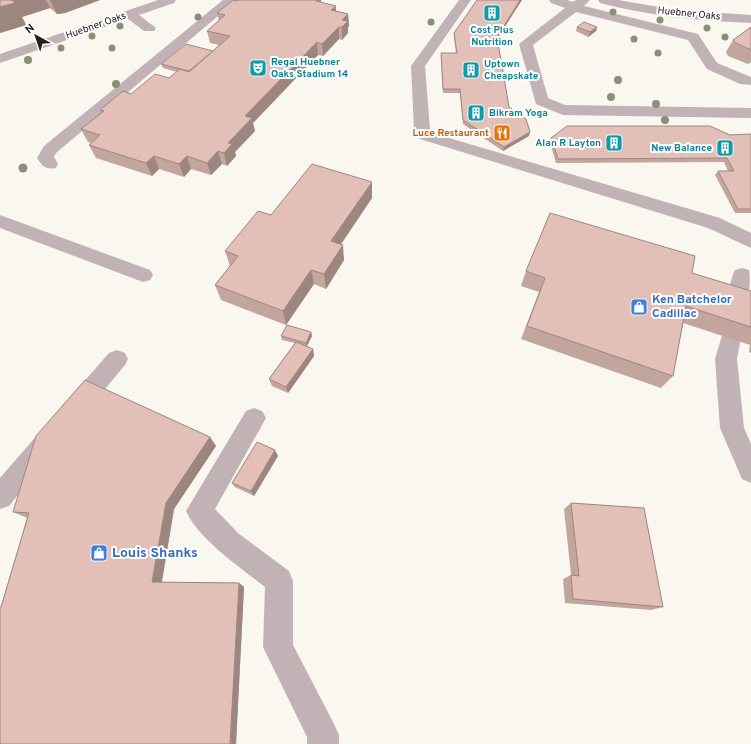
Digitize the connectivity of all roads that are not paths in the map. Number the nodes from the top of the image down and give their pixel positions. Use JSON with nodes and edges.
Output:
{"nodes":[{"id":1,"x":170,"y":0,"type":"edge"},
{"id":2,"x":231,"y":0,"type":"edge"},
{"id":3,"x":465,"y":0,"type":"edge"},
{"id":4,"x":555,"y":0,"type":"edge"},
{"id":5,"x":604,"y":0,"type":"edge"},
{"id":6,"x":654,"y":0,"type":"edge"},
{"id":7,"x":146,"y":3,"type":"edge"},
{"id":8,"x":580,"y":4,"type":"edge"},
{"id":9,"x":751,"y":8,"type":"edge"},
{"id":10,"x":130,"y":14,"type":"junction"},
{"id":11,"x":751,"y":19,"type":"edge"},
{"id":12,"x":149,"y":28,"type":"dead end"},
{"id":13,"x":0,"y":59,"type":"edge"},
{"id":14,"x":751,"y":81,"type":"edge"},
{"id":15,"x":751,"y":113,"type":"edge"},
{"id":16,"x":50,"y":164,"type":"dead end"},
{"id":17,"x":0,"y":220,"type":"edge"},
{"id":18,"x":751,"y":241,"type":"edge"},
{"id":19,"x":143,"y":275,"type":"dead end"},
{"id":20,"x":742,"y":275,"type":"dead end"},
{"id":21,"x":737,"y":305,"type":"edge"},
{"id":22,"x":730,"y":338,"type":"edge"},
{"id":23,"x":117,"y":359,"type":"dead end"},
{"id":24,"x":254,"y":418,"type":"dead end"},
{"id":25,"x":751,"y":471,"type":"edge"},
{"id":26,"x":0,"y":496,"type":"edge"},
{"id":27,"x":323,"y":744,"type":"edge"}],
"edges":[{"from":1,"to":7,"type":"street","name":"Huebner Oaks"},
{"from":2,"to":16,"type":"street"},
{"from":3,"to":18,"type":"street"},
{"from":4,"to":8,"type":"street"},
{"from":5,"to":11,"type":"street","name":"Huebner Oaks"},
{"from":6,"to":9,"type":"street","name":"Huebner Oaks"},
{"from":7,"to":10,"type":"street","name":"Huebner Oaks"},
{"from":8,"to":14,"type":"street"},
{"from":8,"to":15,"type":"street"},
{"from":10,"to":12,"type":"street"},
{"from":10,"to":13,"type":"street","name":"Huebner Oaks"},
{"from":17,"to":19,"type":"street"},
{"from":20,"to":21,"type":"street"},
{"from":22,"to":25,"type":"street"},
{"from":23,"to":26,"type":"street"},
{"from":24,"to":27,"type":"street"}]}
